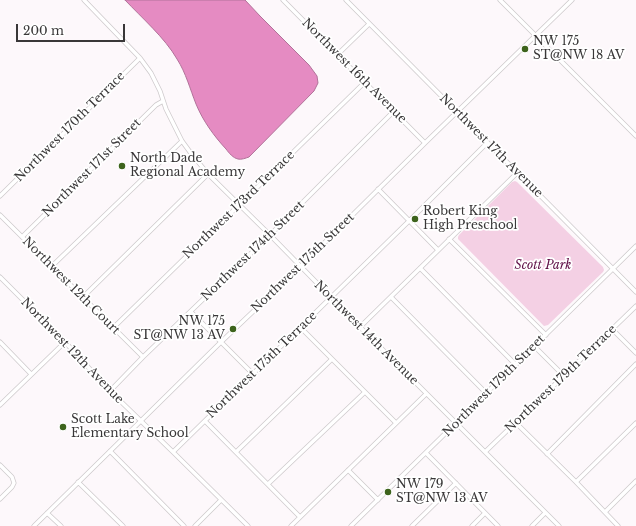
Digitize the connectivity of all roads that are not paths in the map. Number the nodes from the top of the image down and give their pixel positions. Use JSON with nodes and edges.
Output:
{"nodes":[{"id":1,"x":84,"y":0,"type":"edge"},
{"id":2,"x":282,"y":0,"type":"edge"},
{"id":3,"x":346,"y":0,"type":"edge"},
{"id":4,"x":500,"y":0,"type":"edge"},
{"id":5,"x":572,"y":0,"type":"edge"},
{"id":6,"x":369,"y":24,"type":"junction"},
{"id":7,"x":535,"y":36,"type":"junction"},
{"id":8,"x":337,"y":55,"type":"junction"},
{"id":9,"x":140,"y":58,"type":"junction"},
{"id":10,"x":365,"y":82,"type":"junction"},
{"id":11,"x":163,"y":101,"type":"junction"},
{"id":12,"x":394,"y":111,"type":"junction"},
{"id":13,"x":457,"y":112,"type":"junction"},
{"id":14,"x":636,"y":136,"type":"edge"},
{"id":15,"x":182,"y":141,"type":"junction"},
{"id":16,"x":425,"y":142,"type":"junction"},
{"id":17,"x":488,"y":143,"type":"junction"},
{"id":18,"x":517,"y":173,"type":"junction"},
{"id":19,"x":208,"y":174,"type":"junction"},
{"id":20,"x":378,"y":189,"type":"junction"},
{"id":21,"x":0,"y":196,"type":"edge"},
{"id":22,"x":239,"y":205,"type":"junction"},
{"id":23,"x":0,"y":215,"type":"edge"},
{"id":24,"x":409,"y":221,"type":"junction"},
{"id":25,"x":270,"y":235,"type":"junction"},
{"id":26,"x":22,"y":237,"type":"junction"},
{"id":27,"x":449,"y":239,"type":"junction"},
{"id":28,"x":636,"y":246,"type":"edge"},
{"id":29,"x":438,"y":250,"type":"junction"},
{"id":30,"x":52,"y":266,"type":"junction"},
{"id":31,"x":300,"y":267,"type":"junction"},
{"id":32,"x":420,"y":268,"type":"junction"},
{"id":33,"x":613,"y":269,"type":"junction"},
{"id":34,"x":0,"y":277,"type":"edge"},
{"id":35,"x":636,"y":292,"type":"edge"},
{"id":36,"x":83,"y":297,"type":"junction"},
{"id":37,"x":391,"y":297,"type":"junction"},
{"id":38,"x":330,"y":298,"type":"junction"},
{"id":39,"x":636,"y":306,"type":"edge"},
{"id":40,"x":191,"y":312,"type":"junction"},
{"id":41,"x":300,"y":327,"type":"junction"},
{"id":42,"x":360,"y":327,"type":"junction"},
{"id":43,"x":114,"y":328,"type":"junction"},
{"id":44,"x":612,"y":329,"type":"junction"},
{"id":45,"x":546,"y":335,"type":"junction"},
{"id":46,"x":0,"y":342,"type":"edge"},
{"id":47,"x":65,"y":342,"type":"junction"},
{"id":48,"x":221,"y":342,"type":"junction"},
{"id":49,"x":534,"y":346,"type":"junction"},
{"id":50,"x":636,"y":353,"type":"edge"},
{"id":51,"x":142,"y":357,"type":"junction"},
{"id":52,"x":332,"y":359,"type":"junction"},
{"id":53,"x":636,"y":364,"type":"edge"},
{"id":54,"x":516,"y":365,"type":"junction"},
{"id":55,"x":31,"y":374,"type":"junction"},
{"id":56,"x":253,"y":374,"type":"junction"},
{"id":57,"x":564,"y":376,"type":"junction"},
{"id":58,"x":110,"y":391,"type":"junction"},
{"id":59,"x":365,"y":392,"type":"junction"},
{"id":60,"x":426,"y":394,"type":"junction"},
{"id":61,"x":487,"y":394,"type":"junction"},
{"id":62,"x":0,"y":405,"type":"edge"},
{"id":63,"x":141,"y":421,"type":"junction"},
{"id":64,"x":205,"y":421,"type":"junction"},
{"id":65,"x":396,"y":423,"type":"junction"},
{"id":66,"x":456,"y":423,"type":"junction"},
{"id":67,"x":516,"y":423,"type":"junction"},
{"id":68,"x":636,"y":423,"type":"edge"},
{"id":69,"x":110,"y":451,"type":"junction"},
{"id":70,"x":173,"y":452,"type":"junction"},
{"id":71,"x":236,"y":452,"type":"junction"},
{"id":72,"x":485,"y":452,"type":"junction"},
{"id":73,"x":426,"y":453,"type":"junction"},
{"id":74,"x":547,"y":454,"type":"junction"},
{"id":75,"x":0,"y":465,"type":"edge"},
{"id":76,"x":348,"y":470,"type":"junction"},
{"id":77,"x":636,"y":481,"type":"edge"},
{"id":78,"x":78,"y":482,"type":"junction"},
{"id":79,"x":576,"y":482,"type":"junction"},
{"id":80,"x":456,"y":483,"type":"junction"},
{"id":81,"x":268,"y":484,"type":"junction"},
{"id":82,"x":0,"y":499,"type":"edge"},
{"id":83,"x":221,"y":500,"type":"junction"},
{"id":84,"x":378,"y":500,"type":"junction"},
{"id":85,"x":605,"y":512,"type":"junction"},
{"id":86,"x":47,"y":513,"type":"junction"},
{"id":87,"x":485,"y":513,"type":"junction"},
{"id":88,"x":545,"y":513,"type":"junction"},
{"id":89,"x":300,"y":517,"type":"junction"},
{"id":90,"x":34,"y":526,"type":"edge"},
{"id":91,"x":61,"y":526,"type":"edge"},
{"id":92,"x":123,"y":526,"type":"edge"},
{"id":93,"x":184,"y":526,"type":"edge"},
{"id":94,"x":195,"y":526,"type":"edge"},
{"id":95,"x":248,"y":526,"type":"edge"},
{"id":96,"x":291,"y":526,"type":"edge"},
{"id":97,"x":351,"y":526,"type":"edge"},
{"id":98,"x":412,"y":526,"type":"edge"},
{"id":99,"x":472,"y":526,"type":"edge"},
{"id":100,"x":498,"y":526,"type":"edge"},
{"id":101,"x":532,"y":526,"type":"edge"},
{"id":102,"x":559,"y":526,"type":"edge"},
{"id":103,"x":618,"y":526,"type":"edge"}],
"edges":[{"from":1,"to":9,"type":"street","name":"Northwest 14th Avenue"},
{"from":2,"to":8,"type":"street","name":"Northwest 16th Avenue"},
{"from":3,"to":6,"type":"street","name":"Northwest 17th Avenue"},
{"from":4,"to":7,"type":"street"},
{"from":5,"to":7,"type":"street","name":"Northwest 175th Street"},
{"from":6,"to":8,"type":"street"},
{"from":6,"to":13,"type":"street","name":"Northwest 17th Avenue"},
{"from":7,"to":13,"type":"street","name":"Northwest 175th Street"},
{"from":7,"to":14,"type":"street"},
{"from":8,"to":10,"type":"street","name":"Northwest 16th Avenue"},
{"from":9,"to":11,"type":"street","name":"Northwest 14th Avenue"},
{"from":9,"to":21,"type":"street","name":"Northwest 170th Terrace"},
{"from":10,"to":12,"type":"street","name":"Northwest 16th Avenue"},
{"from":10,"to":22,"type":"street","name":"Northwest 173rd Terrace"},
{"from":11,"to":15,"type":"street","name":"Northwest 14th Avenue"},
{"from":11,"to":26,"type":"street","name":"Northwest 171st Street"},
{"from":12,"to":16,"type":"street","name":"Northwest 16th Avenue"},
{"from":12,"to":25,"type":"street","name":"Northwest 174th Street"},
{"from":13,"to":16,"type":"street","name":"Northwest 175th Street"},
{"from":13,"to":17,"type":"street","name":"Northwest 17th Avenue"},
{"from":15,"to":19,"type":"street","name":"Northwest 14th Avenue"},
{"from":15,"to":30,"type":"street"},
{"from":16,"to":20,"type":"street","name":"Northwest 175th Street"},
{"from":17,"to":18,"type":"street","name":"Northwest 17th Avenue"},
{"from":17,"to":24,"type":"street","name":"Northwest 175th Terrace"},
{"from":18,"to":27,"type":"street"},
{"from":18,"to":33,"type":"street","name":"Northwest 17th Avenue"},
{"from":19,"to":22,"type":"street","name":"Northwest 14th Avenue"},
{"from":19,"to":36,"type":"street"},
{"from":20,"to":24,"type":"street"},
{"from":20,"to":31,"type":"street","name":"Northwest 175th Street"},
{"from":22,"to":25,"type":"street","name":"Northwest 14th Avenue"},
{"from":22,"to":43,"type":"street","name":"Northwest 173rd Terrace"},
{"from":23,"to":26,"type":"street","name":"Northwest 12th Court"},
{"from":24,"to":29,"type":"street"},
{"from":24,"to":38,"type":"street","name":"Northwest 175th Terrace"},
{"from":25,"to":31,"type":"street","name":"Northwest 14th Avenue"},
{"from":25,"to":40,"type":"street","name":"Northwest 174th Street"},
{"from":26,"to":30,"type":"street","name":"Northwest 12th Court"},
{"from":27,"to":29,"type":"street"},
{"from":27,"to":45,"type":"street"},
{"from":28,"to":33,"type":"street","name":"Northwest 179th Street"},
{"from":29,"to":32,"type":"street"},
{"from":30,"to":36,"type":"street","name":"Northwest 12th Court"},
{"from":31,"to":38,"type":"street","name":"Northwest 14th Avenue"},
{"from":31,"to":48,"type":"street","name":"Northwest 175th Street"},
{"from":32,"to":37,"type":"street"},
{"from":32,"to":54,"type":"street"},
{"from":33,"to":35,"type":"street","name":"Northwest 17th Avenue"},
{"from":33,"to":45,"type":"street","name":"Northwest 179th Street"},
{"from":34,"to":47,"type":"street","name":"Northwest 12th Avenue"},
{"from":36,"to":43,"type":"street","name":"Northwest 12th Court"},
{"from":37,"to":42,"type":"street"},
{"from":37,"to":61,"type":"street"},
{"from":38,"to":41,"type":"street","name":"Northwest 175th Terrace"},
{"from":38,"to":42,"type":"street","name":"Northwest 14th Avenue"},
{"from":39,"to":44,"type":"street","name":"Northwest 179th Terrace"},
{"from":40,"to":48,"type":"street"},
{"from":40,"to":51,"type":"street","name":"Northwest 174th Street"},
{"from":41,"to":52,"type":"street"},
{"from":41,"to":56,"type":"street","name":"Northwest 175th Terrace"},
{"from":42,"to":60,"type":"street","name":"Northwest 14th Avenue"},
{"from":43,"to":51,"type":"street","name":"Northwest 12th Court"},
{"from":44,"to":50,"type":"street"},
{"from":44,"to":57,"type":"street","name":"Northwest 179th Terrace"},
{"from":45,"to":49,"type":"street","name":"Northwest 179th Street"},
{"from":46,"to":55,"type":"street"},
{"from":47,"to":55,"type":"street"},
{"from":47,"to":58,"type":"street","name":"Northwest 12th Avenue"},
{"from":48,"to":56,"type":"street"},
{"from":48,"to":63,"type":"street","name":"Northwest 175th Street"},
{"from":49,"to":54,"type":"street","name":"Northwest 179th Street"},
{"from":49,"to":57,"type":"street"},
{"from":51,"to":58,"type":"street","name":"Northwest 174th Street"},
{"from":52,"to":59,"type":"street"},
{"from":52,"to":71,"type":"street"},
{"from":53,"to":74,"type":"street"},
{"from":54,"to":61,"type":"street","name":"Northwest 179th Street"},
{"from":55,"to":62,"type":"street"},
{"from":56,"to":64,"type":"street","name":"Northwest 175th Terrace"},
{"from":57,"to":67,"type":"street","name":"Northwest 179th Terrace"},
{"from":58,"to":63,"type":"street","name":"Northwest 12th Avenue"},
{"from":59,"to":65,"type":"street"},
{"from":59,"to":81,"type":"street"},
{"from":60,"to":65,"type":"street"},
{"from":60,"to":66,"type":"street","name":"Northwest 14th Avenue"},
{"from":61,"to":66,"type":"street","name":"Northwest 179th Street"},
{"from":63,"to":69,"type":"street","name":"Northwest 175th Street"},
{"from":63,"to":70,"type":"street","name":"Northwest 12th Avenue"},
{"from":64,"to":70,"type":"street","name":"Northwest 175th Terrace"},
{"from":64,"to":71,"type":"street"},
{"from":65,"to":76,"type":"street"},
{"from":66,"to":72,"type":"street","name":"Northwest 14th Avenue"},
{"from":66,"to":73,"type":"street","name":"Northwest 179th Street"},
{"from":67,"to":72,"type":"street","name":"Northwest 179th Terrace"},
{"from":67,"to":74,"type":"street"},
{"from":68,"to":79,"type":"street"},
{"from":69,"to":78,"type":"street","name":"Northwest 175th Street"},
{"from":69,"to":93,"type":"street"},
{"from":70,"to":83,"type":"street","name":"Northwest 12th Avenue"},
{"from":71,"to":81,"type":"street"},
{"from":72,"to":88,"type":"street","name":"Northwest 14th Avenue"},
{"from":73,"to":80,"type":"street"},
{"from":73,"to":84,"type":"street","name":"Northwest 179th Street"},
{"from":74,"to":79,"type":"street"},
{"from":75,"to":82,"type":"street"},
{"from":76,"to":84,"type":"street"},
{"from":76,"to":89,"type":"street"},
{"from":77,"to":85,"type":"street"},
{"from":78,"to":86,"type":"street","name":"Northwest 175th Street"},
{"from":78,"to":92,"type":"street"},
{"from":79,"to":85,"type":"street"},
{"from":80,"to":87,"type":"street"},
{"from":80,"to":98,"type":"street"},
{"from":81,"to":89,"type":"street"},
{"from":83,"to":94,"type":"street"},
{"from":83,"to":95,"type":"street","name":"Northwest 12th Avenue"},
{"from":84,"to":97,"type":"street","name":"Northwest 179th Street"},
{"from":85,"to":103,"type":"street"},
{"from":86,"to":90,"type":"street","name":"Northwest 175th Street"},
{"from":86,"to":91,"type":"street"},
{"from":87,"to":99,"type":"street"},
{"from":87,"to":100,"type":"street"},
{"from":88,"to":101,"type":"street"},
{"from":88,"to":102,"type":"street","name":"Northwest 14th Avenue"},
{"from":89,"to":96,"type":"street"}]}
